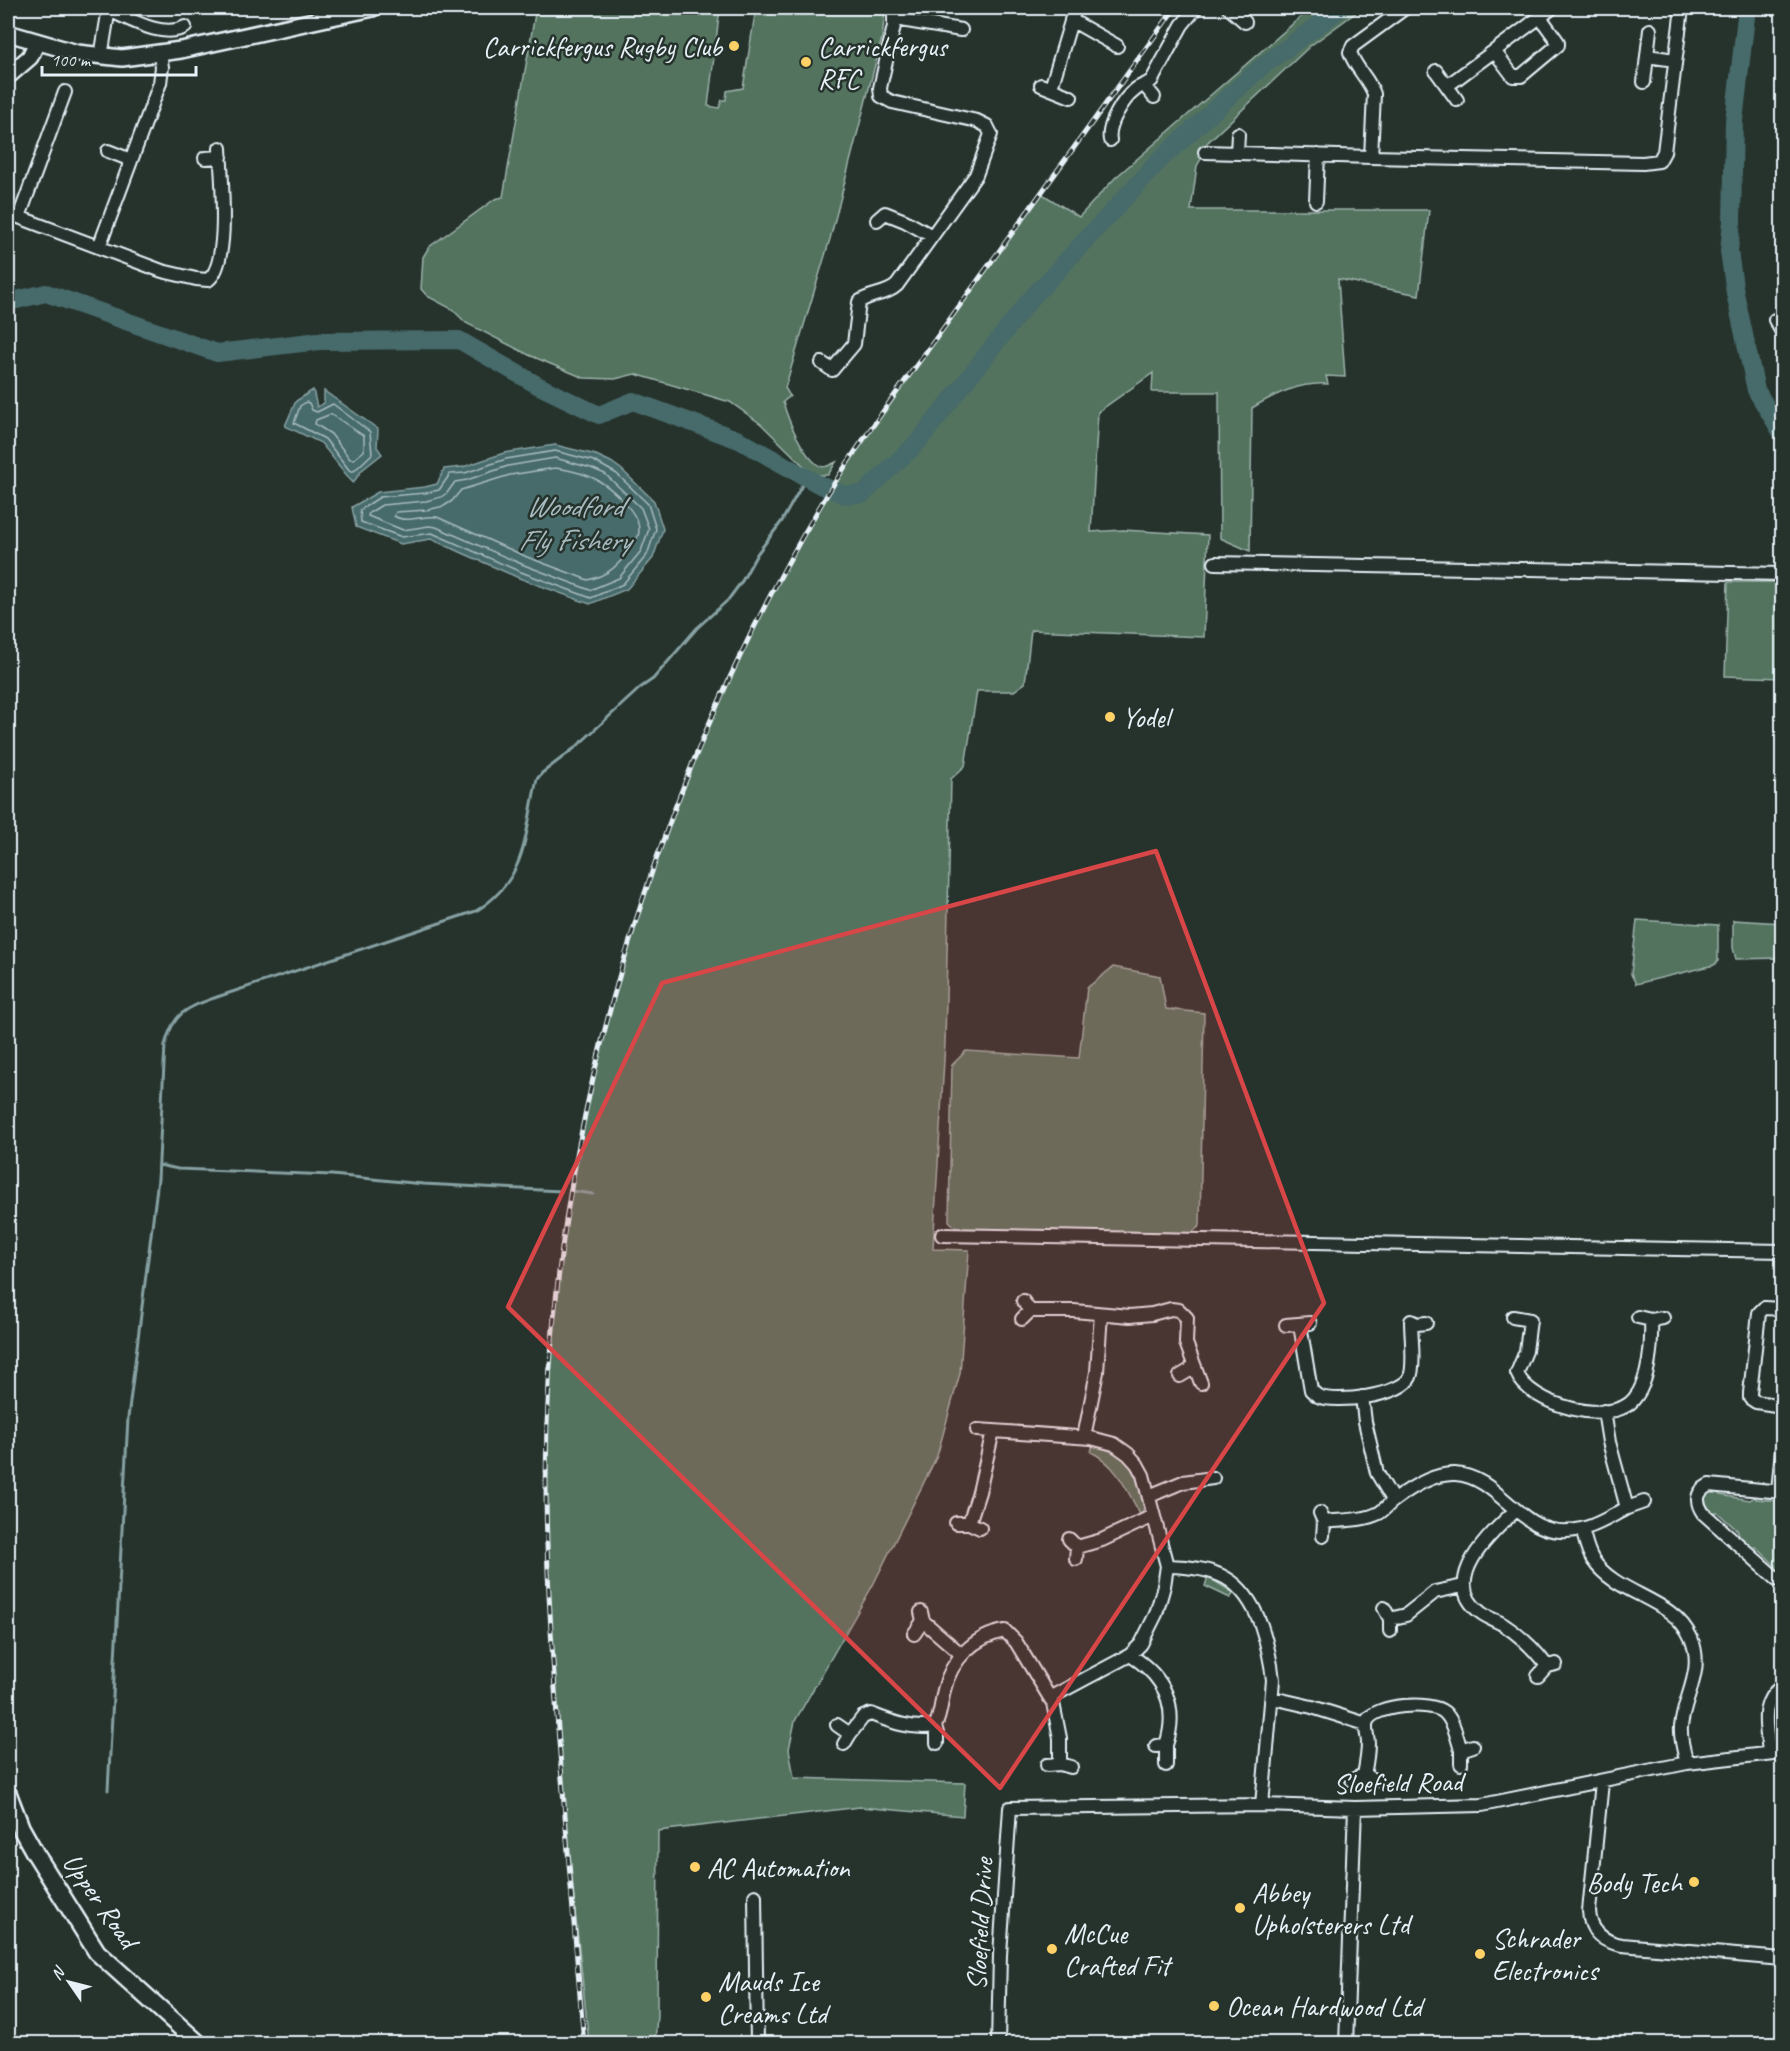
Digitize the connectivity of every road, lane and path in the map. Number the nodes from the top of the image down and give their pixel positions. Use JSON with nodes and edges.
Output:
{"nodes":[{"id":1,"x":373,"y":8,"type":"edge"},
{"id":2,"x":1196,"y":8,"type":"edge"},
{"id":3,"x":1405,"y":8,"type":"edge"},
{"id":4,"x":1552,"y":8,"type":"edge"},
{"id":5,"x":1682,"y":8,"type":"edge"},
{"id":6,"x":109,"y":9,"type":"edge"},
{"id":7,"x":1234,"y":9,"type":"edge"},
{"id":8,"x":894,"y":13,"type":"edge"},
{"id":9,"x":1073,"y":14,"type":"edge"},
{"id":10,"x":1540,"y":16,"type":"junction"},
{"id":11,"x":1245,"y":22,"type":"dead end"},
{"id":12,"x":185,"y":27,"type":"dead end"},
{"id":13,"x":961,"y":30,"type":"dead end"},
{"id":14,"x":1650,"y":30,"type":"dead end"},
{"id":15,"x":8,"y":33,"type":"edge"},
{"id":16,"x":37,"y":42,"type":"junction"},
{"id":17,"x":1117,"y":46,"type":"dead end"},
{"id":18,"x":1494,"y":51,"type":"junction"},
{"id":19,"x":160,"y":54,"type":"junction"},
{"id":20,"x":1647,"y":56,"type":"junction"},
{"id":21,"x":101,"y":57,"type":"junction"},
{"id":22,"x":1675,"y":60,"type":"junction"},
{"id":23,"x":1436,"y":71,"type":"dead end"},
{"id":24,"x":8,"y":76,"type":"edge"},
{"id":25,"x":1644,"y":82,"type":"dead end"},
{"id":26,"x":1145,"y":86,"type":"junction"},
{"id":27,"x":1447,"y":86,"type":"junction"},
{"id":28,"x":65,"y":92,"type":"dead end"},
{"id":29,"x":1071,"y":97,"type":"dead end"},
{"id":30,"x":1154,"y":97,"type":"dead end"},
{"id":31,"x":1457,"y":100,"type":"dead end"},
{"id":32,"x":1238,"y":134,"type":"dead end"},
{"id":33,"x":1110,"y":140,"type":"dead end"},
{"id":34,"x":108,"y":151,"type":"dead end"},
{"id":35,"x":1205,"y":152,"type":"dead end"},
{"id":36,"x":1237,"y":153,"type":"junction"},
{"id":37,"x":1318,"y":155,"type":"junction"},
{"id":38,"x":1371,"y":157,"type":"junction"},
{"id":39,"x":205,"y":158,"type":"dead end"},
{"id":40,"x":131,"y":160,"type":"junction"},
{"id":41,"x":1316,"y":201,"type":"dead end"},
{"id":42,"x":884,"y":212,"type":"dead end"},
{"id":43,"x":13,"y":215,"type":"edge"},
{"id":44,"x":932,"y":236,"type":"junction"},
{"id":45,"x":99,"y":247,"type":"junction"},
{"id":46,"x":1775,"y":320,"type":"dead end"},
{"id":47,"x":1782,"y":332,"type":"edge"},
{"id":48,"x":831,"y":370,"type":"dead end"},
{"id":49,"x":1215,"y":563,"type":"dead end"},
{"id":50,"x":1782,"y":574,"type":"edge"},
{"id":51,"x":942,"y":1235,"type":"dead end"},
{"id":52,"x":1782,"y":1251,"type":"edge"},
{"id":53,"x":1025,"y":1310,"type":"dead end"},
{"id":54,"x":1782,"y":1310,"type":"edge"},
{"id":55,"x":1101,"y":1314,"type":"junction"},
{"id":56,"x":1514,"y":1317,"type":"dead end"},
{"id":57,"x":1638,"y":1317,"type":"dead end"},
{"id":58,"x":1426,"y":1323,"type":"dead end"},
{"id":59,"x":1286,"y":1325,"type":"dead end"},
{"id":60,"x":1194,"y":1365,"type":"junction"},
{"id":61,"x":1180,"y":1376,"type":"dead end"},
{"id":62,"x":1201,"y":1383,"type":"dead end"},
{"id":63,"x":1362,"y":1397,"type":"junction"},
{"id":64,"x":1782,"y":1406,"type":"edge"},
{"id":65,"x":1604,"y":1411,"type":"junction"},
{"id":66,"x":976,"y":1430,"type":"dead end"},
{"id":67,"x":993,"y":1431,"type":"junction"},
{"id":68,"x":1084,"y":1437,"type":"junction"},
{"id":69,"x":1782,"y":1448,"type":"edge"},
{"id":70,"x":1213,"y":1478,"type":"dead end"},
{"id":71,"x":1780,"y":1492,"type":"edge"},
{"id":72,"x":1149,"y":1496,"type":"junction"},
{"id":73,"x":1393,"y":1500,"type":"junction"},
{"id":74,"x":1644,"y":1502,"type":"dead end"},
{"id":75,"x":1627,"y":1508,"type":"junction"},
{"id":76,"x":1515,"y":1511,"type":"junction"},
{"id":77,"x":1153,"y":1516,"type":"junction"},
{"id":78,"x":968,"y":1525,"type":"dead end"},
{"id":79,"x":1582,"y":1529,"type":"junction"},
{"id":80,"x":1323,"y":1536,"type":"dead end"},
{"id":81,"x":1074,"y":1548,"type":"dead end"},
{"id":82,"x":1167,"y":1566,"type":"junction"},
{"id":83,"x":1782,"y":1581,"type":"edge"},
{"id":84,"x":1463,"y":1586,"type":"junction"},
{"id":85,"x":1388,"y":1619,"type":"dead end"},
{"id":86,"x":914,"y":1634,"type":"dead end"},
{"id":87,"x":961,"y":1654,"type":"junction"},
{"id":88,"x":1130,"y":1655,"type":"junction"},
{"id":89,"x":1547,"y":1669,"type":"dead end"},
{"id":90,"x":1782,"y":1686,"type":"edge"},
{"id":91,"x":1051,"y":1697,"type":"junction"},
{"id":92,"x":1273,"y":1698,"type":"junction"},
{"id":93,"x":1366,"y":1724,"type":"junction"},
{"id":94,"x":837,"y":1725,"type":"dead end"},
{"id":95,"x":934,"y":1726,"type":"junction"},
{"id":96,"x":937,"y":1743,"type":"dead end"},
{"id":97,"x":1782,"y":1752,"type":"edge"},
{"id":98,"x":1769,"y":1753,"type":"junction"},
{"id":99,"x":1687,"y":1763,"type":"junction"},
{"id":100,"x":1461,"y":1764,"type":"dead end"},
{"id":101,"x":1166,"y":1765,"type":"dead end"},
{"id":102,"x":1059,"y":1766,"type":"dead end"},
{"id":103,"x":1364,"y":1778,"type":"dead end"},
{"id":104,"x":1602,"y":1782,"type":"junction"},
{"id":105,"x":8,"y":1794,"type":"edge"},
{"id":106,"x":1262,"y":1805,"type":"junction"},
{"id":107,"x":1010,"y":1808,"type":"joint"},
{"id":108,"x":1355,"y":1808,"type":"junction"},
{"id":109,"x":755,"y":1896,"type":"dead end"},
{"id":110,"x":1782,"y":1959,"type":"edge"},
{"id":111,"x":199,"y":2043,"type":"edge"},
{"id":112,"x":757,"y":2043,"type":"edge"},
{"id":113,"x":998,"y":2043,"type":"edge"},
{"id":114,"x":1346,"y":2043,"type":"edge"}],
"edges":[{"from":1,"to":19,"type":"street"},
{"from":2,"to":26,"type":"street"},
{"from":3,"to":38,"type":"street"},
{"from":4,"to":10,"type":"street"},
{"from":5,"to":22,"type":"street"},
{"from":6,"to":12,"type":"street"},
{"from":6,"to":21,"type":"street"},
{"from":7,"to":11,"type":"street"},
{"from":8,"to":13,"type":"street"},
{"from":8,"to":44,"type":"street"},
{"from":9,"to":17,"type":"street"},
{"from":9,"to":29,"type":"street"},
{"from":10,"to":18,"type":"street"},
{"from":10,"to":18,"type":"street"},
{"from":14,"to":20,"type":"street"},
{"from":15,"to":16,"type":"street"},
{"from":16,"to":21,"type":"street"},
{"from":16,"to":24,"type":"street"},
{"from":18,"to":27,"type":"street"},
{"from":19,"to":21,"type":"street"},
{"from":19,"to":40,"type":"street"},
{"from":20,"to":22,"type":"street"},
{"from":20,"to":25,"type":"street"},
{"from":22,"to":38,"type":"street"},
{"from":23,"to":27,"type":"street"},
{"from":26,"to":30,"type":"street"},
{"from":26,"to":33,"type":"street"},
{"from":27,"to":31,"type":"street"},
{"from":28,"to":43,"type":"street"},
{"from":32,"to":36,"type":"street"},
{"from":34,"to":40,"type":"street"},
{"from":35,"to":36,"type":"street"},
{"from":36,"to":37,"type":"street"},
{"from":37,"to":38,"type":"street"},
{"from":37,"to":41,"type":"street"},
{"from":39,"to":45,"type":"street"},
{"from":40,"to":45,"type":"street"},
{"from":42,"to":44,"type":"street"},
{"from":43,"to":45,"type":"street"},
{"from":44,"to":48,"type":"street"},
{"from":46,"to":47,"type":"street"},
{"from":49,"to":50,"type":"street"},
{"from":51,"to":52,"type":"street"},
{"from":53,"to":55,"type":"street"},
{"from":54,"to":64,"type":"street"},
{"from":55,"to":60,"type":"street"},
{"from":55,"to":68,"type":"street"},
{"from":56,"to":65,"type":"street"},
{"from":57,"to":65,"type":"street"},
{"from":58,"to":63,"type":"street"},
{"from":59,"to":63,"type":"street"},
{"from":60,"to":61,"type":"street"},
{"from":60,"to":62,"type":"street"},
{"from":63,"to":73,"type":"street"},
{"from":65,"to":75,"type":"street"},
{"from":66,"to":67,"type":"street"},
{"from":67,"to":68,"type":"street"},
{"from":67,"to":78,"type":"street"},
{"from":68,"to":72,"type":"street"},
{"from":69,"to":71,"type":"street"},
{"from":70,"to":72,"type":"street"},
{"from":71,"to":83,"type":"street"},
{"from":72,"to":77,"type":"street"},
{"from":73,"to":76,"type":"street"},
{"from":73,"to":80,"type":"street"},
{"from":74,"to":75,"type":"street"},
{"from":75,"to":79,"type":"street"},
{"from":76,"to":79,"type":"street"},
{"from":76,"to":84,"type":"street"},
{"from":77,"to":81,"type":"street"},
{"from":77,"to":82,"type":"street"},
{"from":79,"to":99,"type":"street"},
{"from":82,"to":88,"type":"street"},
{"from":82,"to":92,"type":"street"},
{"from":84,"to":85,"type":"street"},
{"from":84,"to":89,"type":"street"},
{"from":86,"to":87,"type":"street"},
{"from":87,"to":91,"type":"street"},
{"from":87,"to":95,"type":"street"},
{"from":88,"to":91,"type":"street"},
{"from":88,"to":101,"type":"street"},
{"from":90,"to":98,"type":"street"},
{"from":91,"to":102,"type":"street"},
{"from":92,"to":93,"type":"street"},
{"from":92,"to":106,"type":"street"},
{"from":93,"to":100,"type":"street"},
{"from":93,"to":103,"type":"street"},
{"from":94,"to":95,"type":"street"},
{"from":95,"to":96,"type":"street"},
{"from":97,"to":98,"type":"street","name":"Sloefield Road"},
{"from":98,"to":99,"type":"street","name":"Sloefield Road"},
{"from":99,"to":104,"type":"street","name":"Sloefield Road"},
{"from":104,"to":108,"type":"street","name":"Sloefield Road"},
{"from":104,"to":110,"type":"street"},
{"from":105,"to":111,"type":"main road","name":"Upper Road"},
{"from":106,"to":107,"type":"street","name":"Sloefield Road"},
{"from":106,"to":108,"type":"street","name":"Sloefield Road"},
{"from":107,"to":113,"type":"street","name":"Sloefield Drive"},
{"from":108,"to":114,"type":"street"},
{"from":109,"to":112,"type":"street"}]}
